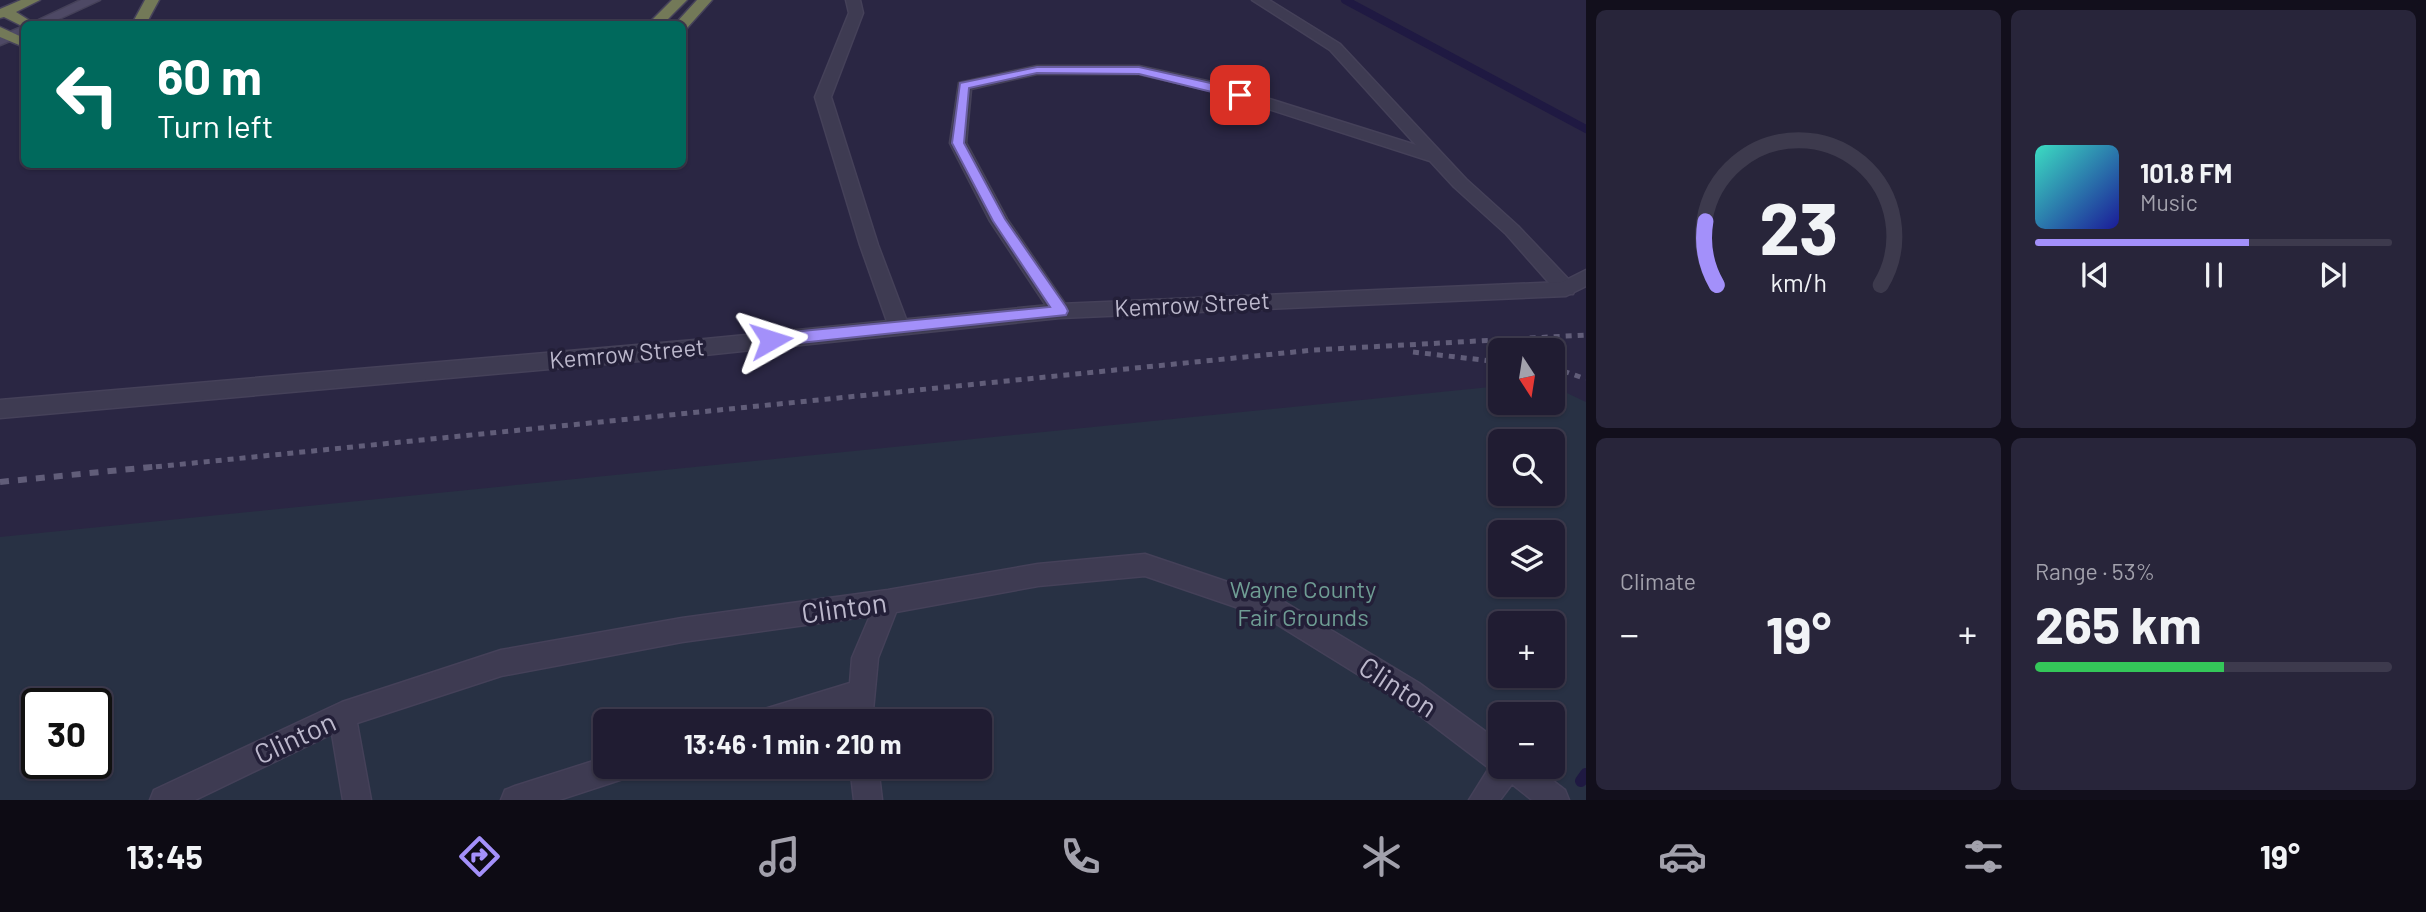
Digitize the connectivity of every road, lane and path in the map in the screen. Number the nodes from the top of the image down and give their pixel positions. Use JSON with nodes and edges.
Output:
{"nodes":[{"id":1,"x":33,"y":0,"type":"edge"},
{"id":2,"x":93,"y":0,"type":"edge"},
{"id":3,"x":152,"y":0,"type":"edge"},
{"id":4,"x":680,"y":0,"type":"edge"},
{"id":5,"x":705,"y":0,"type":"edge"},
{"id":6,"x":853,"y":0,"type":"edge"},
{"id":7,"x":1259,"y":0,"type":"edge"},
{"id":8,"x":2,"y":13,"type":"edge"},
{"id":9,"x":21,"y":21,"type":"edge"},
{"id":10,"x":44,"y":21,"type":"edge"},
{"id":11,"x":141,"y":21,"type":"edge"},
{"id":12,"x":657,"y":21,"type":"edge"},
{"id":13,"x":686,"y":21,"type":"edge"},
{"id":14,"x":1436,"y":157,"type":"junction"},
{"id":15,"x":1586,"y":277,"type":"edge"},
{"id":16,"x":1566,"y":289,"type":"junction"},
{"id":17,"x":1060,"y":311,"type":"junction"},
{"id":18,"x":899,"y":327,"type":"junction"},
{"id":19,"x":0,"y":409,"type":"edge"},
{"id":20,"x":888,"y":602,"type":"junction"},
{"id":21,"x":862,"y":692,"type":"junction"},
{"id":22,"x":807,"y":709,"type":"edge"},
{"id":23,"x":860,"y":709,"type":"edge"},
{"id":24,"x":342,"y":715,"type":"junction"},
{"id":25,"x":1488,"y":750,"type":"edge"},
{"id":26,"x":593,"y":775,"type":"edge"},
{"id":27,"x":866,"y":779,"type":"edge"},
{"id":28,"x":1499,"y":779,"type":"edge"},
{"id":29,"x":1526,"y":779,"type":"edge"},
{"id":30,"x":1548,"y":795,"type":"edge"},
{"id":31,"x":164,"y":800,"type":"edge"},
{"id":32,"x":357,"y":800,"type":"edge"},
{"id":33,"x":515,"y":800,"type":"edge"},
{"id":34,"x":868,"y":800,"type":"edge"},
{"id":35,"x":1483,"y":800,"type":"edge"}],
"edges":[{"from":1,"to":8,"type":"highway"},
{"from":2,"to":10,"type":"main road"},
{"from":3,"to":11,"type":"highway"},
{"from":4,"to":12,"type":"highway"},
{"from":5,"to":13,"type":"highway"},
{"from":6,"to":18,"type":"street"},
{"from":7,"to":14,"type":"street"},
{"from":8,"to":9,"type":"highway"},
{"from":14,"to":16,"type":"street"},
{"from":14,"to":17,"type":"street"},
{"from":15,"to":16,"type":"street","name":"Kemrow Street"},
{"from":16,"to":17,"type":"street","name":"Kemrow Street"},
{"from":17,"to":18,"type":"street","name":"Kemrow Street"},
{"from":18,"to":19,"type":"street","name":"Kemrow Street"},
{"from":20,"to":21,"type":"street"},
{"from":20,"to":24,"type":"street","name":"Clinton"},
{"from":20,"to":25,"type":"street","name":"Clinton"},
{"from":21,"to":22,"type":"street"},
{"from":21,"to":23,"type":"street"},
{"from":24,"to":31,"type":"street","name":"Clinton"},
{"from":24,"to":32,"type":"street"},
{"from":26,"to":33,"type":"street"},
{"from":27,"to":34,"type":"street"},
{"from":28,"to":35,"type":"street"},
{"from":29,"to":30,"type":"street"}]}
